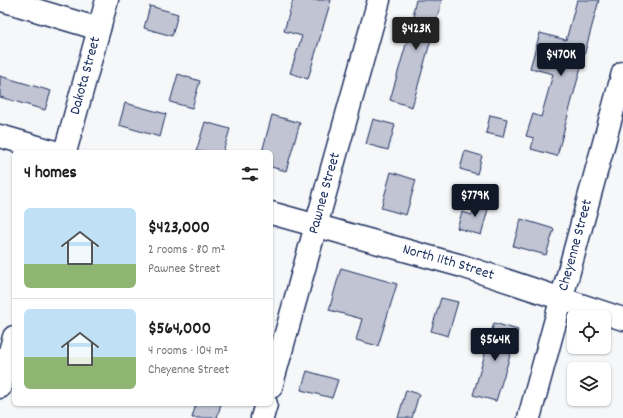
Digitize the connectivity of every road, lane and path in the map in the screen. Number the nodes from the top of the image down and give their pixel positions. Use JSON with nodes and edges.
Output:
{"nodes":[{"id":1,"x":2,"y":0,"type":"edge"},
{"id":2,"x":107,"y":0,"type":"edge"},
{"id":3,"x":379,"y":0,"type":"edge"},
{"id":4,"x":99,"y":29,"type":"junction"},
{"id":5,"x":623,"y":73,"type":"edge"},
{"id":6,"x":0,"y":136,"type":"edge"},
{"id":7,"x":48,"y":150,"type":"edge"},
{"id":8,"x":66,"y":150,"type":"edge"},
{"id":9,"x":273,"y":214,"type":"edge"},
{"id":10,"x":315,"y":225,"type":"junction"},
{"id":11,"x":562,"y":300,"type":"junction"},
{"id":12,"x":623,"y":319,"type":"edge"},
{"id":13,"x":12,"y":343,"type":"edge"},
{"id":14,"x":273,"y":380,"type":"edge"},
{"id":15,"x":0,"y":387,"type":"edge"},
{"id":16,"x":265,"y":406,"type":"edge"},
{"id":17,"x":262,"y":418,"type":"edge"},
{"id":18,"x":529,"y":418,"type":"edge"}],
"edges":[{"from":1,"to":4,"type":"street"},
{"from":2,"to":4,"type":"street","name":"Dakota Street"},
{"from":3,"to":10,"type":"street","name":"Pawnee Street"},
{"from":4,"to":8,"type":"street","name":"Dakota Street"},
{"from":5,"to":11,"type":"street","name":"Cheyenne Street"},
{"from":6,"to":7,"type":"street"},
{"from":9,"to":10,"type":"street","name":"North 11th Street"},
{"from":10,"to":11,"type":"street","name":"North 11th Street"},
{"from":10,"to":14,"type":"street","name":"Pawnee Street"},
{"from":11,"to":12,"type":"street","name":"North 11th Street"},
{"from":11,"to":18,"type":"street","name":"Cheyenne Street"},
{"from":13,"to":15,"type":"street"},
{"from":16,"to":17,"type":"street"}]}
